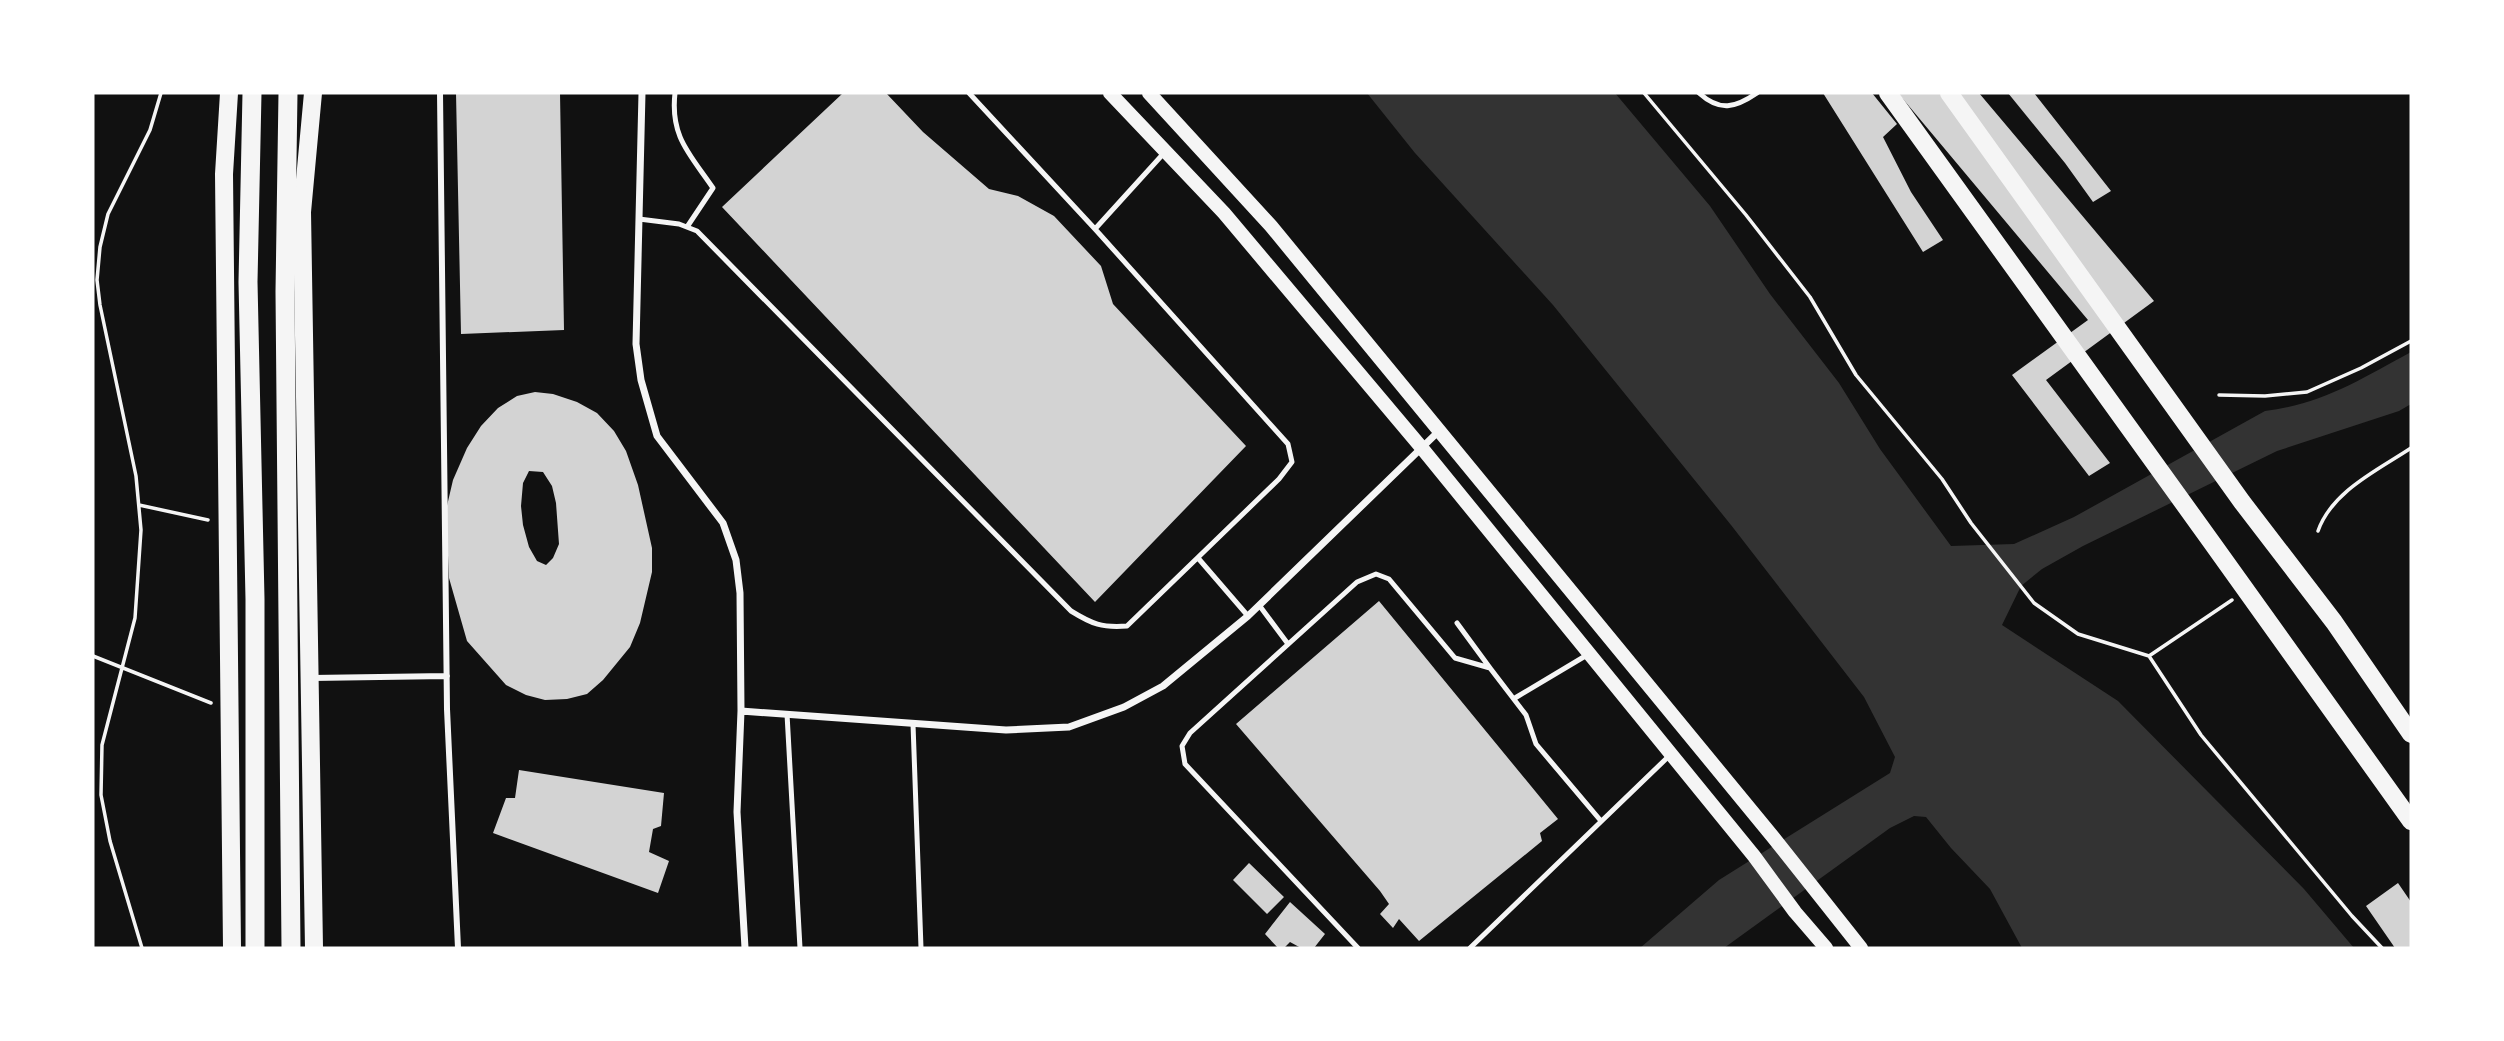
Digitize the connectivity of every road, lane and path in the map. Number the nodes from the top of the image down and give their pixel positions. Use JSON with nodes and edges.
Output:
{"nodes":[{"id":1,"x":161,"y":93,"type":"edge"},
{"id":2,"x":229,"y":93,"type":"edge"},
{"id":3,"x":252,"y":93,"type":"edge"},
{"id":4,"x":288,"y":93,"type":"edge"},
{"id":5,"x":313,"y":93,"type":"edge"},
{"id":6,"x":440,"y":93,"type":"edge"},
{"id":7,"x":642,"y":93,"type":"edge"},
{"id":8,"x":675,"y":93,"type":"edge"},
{"id":9,"x":969,"y":93,"type":"edge"},
{"id":10,"x":1110,"y":93,"type":"edge"},
{"id":11,"x":1149,"y":93,"type":"edge"},
{"id":12,"x":1644,"y":93,"type":"edge"},
{"id":13,"x":1699,"y":93,"type":"edge"},
{"id":14,"x":1757,"y":93,"type":"edge"},
{"id":15,"x":1888,"y":93,"type":"edge"},
{"id":16,"x":1949,"y":93,"type":"edge"},
{"id":17,"x":1167,"y":151,"type":"junction"},
{"id":18,"x":639,"y":219,"type":"junction"},
{"id":19,"x":687,"y":227,"type":"junction"},
{"id":20,"x":1095,"y":229,"type":"junction"},
{"id":21,"x":2411,"y":341,"type":"edge"},
{"id":22,"x":2219,"y":395,"type":"dead end"},
{"id":23,"x":1440,"y":431,"type":"junction"},
{"id":24,"x":1421,"y":447,"type":"junction"},
{"id":25,"x":2411,"y":448,"type":"edge"},
{"id":26,"x":139,"y":505,"type":"junction"},
{"id":27,"x":228,"y":524,"type":"junction"},
{"id":28,"x":2318,"y":531,"type":"dead end"},
{"id":29,"x":1198,"y":558,"type":"junction"},
{"id":30,"x":2246,"y":591,"type":"junction"},
{"id":31,"x":1259,"y":605,"type":"junction"},
{"id":32,"x":1248,"y":615,"type":"junction"},
{"id":33,"x":1457,"y":623,"type":"dead end"},
{"id":34,"x":1288,"y":645,"type":"junction"},
{"id":35,"x":1589,"y":653,"type":"junction"},
{"id":36,"x":93,"y":656,"type":"edge"},
{"id":37,"x":2149,"y":656,"type":"junction"},
{"id":38,"x":123,"y":668,"type":"junction"},
{"id":39,"x":1490,"y":668,"type":"junction"},
{"id":40,"x":447,"y":676,"type":"junction"},
{"id":41,"x":310,"y":678,"type":"junction"},
{"id":42,"x":1515,"y":698,"type":"junction"},
{"id":43,"x":230,"y":710,"type":"junction"},
{"id":44,"x":741,"y":711,"type":"junction"},
{"id":45,"x":787,"y":714,"type":"junction"},
{"id":46,"x":913,"y":724,"type":"junction"},
{"id":47,"x":2411,"y":734,"type":"edge"},
{"id":48,"x":1671,"y":753,"type":"junction"},
{"id":49,"x":1601,"y":821,"type":"junction"},
{"id":50,"x":2411,"y":821,"type":"edge"},
{"id":51,"x":142,"y":948,"type":"edge"},
{"id":52,"x":232,"y":948,"type":"edge"},
{"id":53,"x":256,"y":948,"type":"edge"},
{"id":54,"x":291,"y":948,"type":"edge"},
{"id":55,"x":314,"y":948,"type":"edge"},
{"id":56,"x":458,"y":948,"type":"edge"},
{"id":57,"x":745,"y":948,"type":"edge"},
{"id":58,"x":800,"y":948,"type":"edge"},
{"id":59,"x":921,"y":948,"type":"edge"},
{"id":60,"x":1358,"y":948,"type":"edge"},
{"id":61,"x":1470,"y":948,"type":"edge"},
{"id":62,"x":1826,"y":948,"type":"edge"},
{"id":63,"x":1861,"y":948,"type":"edge"},
{"id":64,"x":2382,"y":948,"type":"edge"}],
"edges":[{"from":1,"to":26,"type":"path"},
{"from":2,"to":27,"type":"main road"},
{"from":3,"to":53,"type":"highway"},
{"from":4,"to":54,"type":"highway"},
{"from":5,"to":41,"type":"main road"},
{"from":6,"to":40,"type":"street"},
{"from":7,"to":18,"type":"street"},
{"from":8,"to":19,"type":"lane"},
{"from":9,"to":20,"type":"lane"},
{"from":10,"to":17,"type":"main road"},
{"from":11,"to":23,"type":"main road"},
{"from":12,"to":37,"type":"path"},
{"from":13,"to":14,"type":"lane"},
{"from":15,"to":30,"type":"main road"},
{"from":16,"to":47,"type":"main road"},
{"from":17,"to":20,"type":"lane"},
{"from":17,"to":24,"type":"main road"},
{"from":18,"to":19,"type":"lane"},
{"from":18,"to":44,"type":"street"},
{"from":19,"to":29,"type":"lane"},
{"from":20,"to":29,"type":"lane"},
{"from":21,"to":22,"type":"path"},
{"from":23,"to":24,"type":"street"},
{"from":23,"to":63,"type":"main road"},
{"from":24,"to":31,"type":"street"},
{"from":24,"to":35,"type":"main road"},
{"from":25,"to":28,"type":"path"},
{"from":26,"to":27,"type":"path"},
{"from":26,"to":38,"type":"path"},
{"from":27,"to":43,"type":"main road"},
{"from":29,"to":32,"type":"lane"},
{"from":30,"to":37,"type":"path"},
{"from":30,"to":50,"type":"main road"},
{"from":31,"to":32,"type":"street"},
{"from":31,"to":34,"type":"lane"},
{"from":32,"to":46,"type":"street"},
{"from":33,"to":39,"type":"lane"},
{"from":34,"to":39,"type":"lane"},
{"from":34,"to":60,"type":"lane"},
{"from":35,"to":42,"type":"lane"},
{"from":35,"to":48,"type":"main road"},
{"from":36,"to":38,"type":"path"},
{"from":37,"to":64,"type":"path"},
{"from":38,"to":43,"type":"path"},
{"from":38,"to":51,"type":"path"},
{"from":39,"to":42,"type":"lane"},
{"from":40,"to":41,"type":"street"},
{"from":40,"to":56,"type":"street"},
{"from":41,"to":55,"type":"main road"},
{"from":42,"to":49,"type":"lane"},
{"from":43,"to":52,"type":"main road"},
{"from":44,"to":45,"type":"street"},
{"from":44,"to":57,"type":"street"},
{"from":45,"to":46,"type":"street"},
{"from":45,"to":58,"type":"lane"},
{"from":46,"to":59,"type":"lane"},
{"from":48,"to":49,"type":"lane"},
{"from":48,"to":62,"type":"main road"},
{"from":49,"to":61,"type":"lane"}]}
